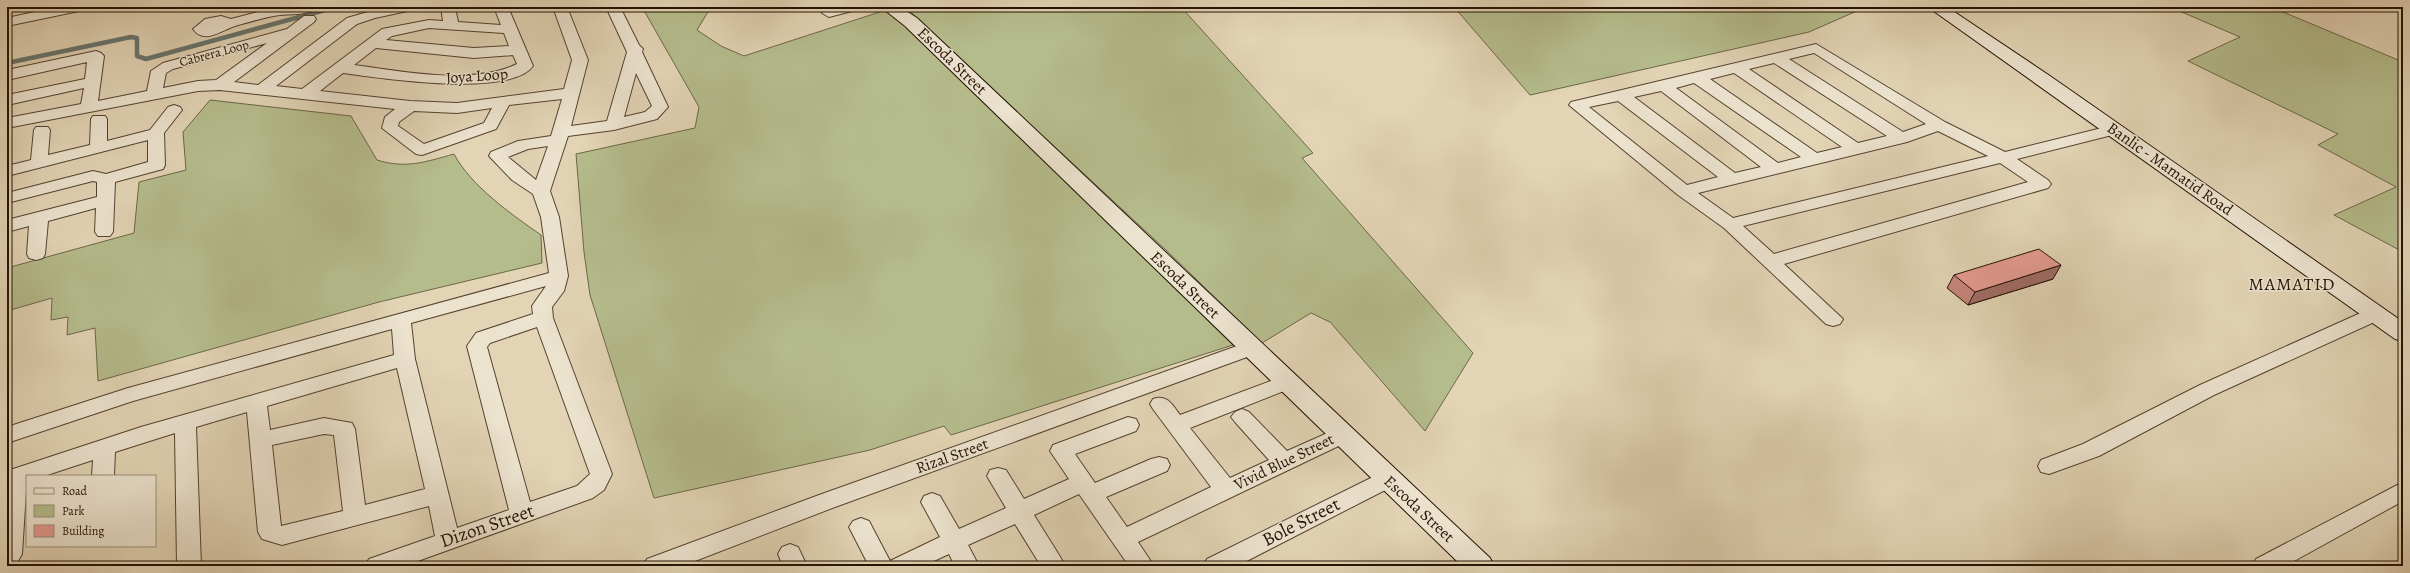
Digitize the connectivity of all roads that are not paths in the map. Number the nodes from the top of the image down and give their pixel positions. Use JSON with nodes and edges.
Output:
{"nodes":[{"id":1,"x":80,"y":7,"type":"edge"},
{"id":2,"x":210,"y":7,"type":"edge"},
{"id":3,"x":407,"y":7,"type":"edge"},
{"id":4,"x":448,"y":7,"type":"edge"},
{"id":5,"x":501,"y":7,"type":"edge"},
{"id":6,"x":560,"y":7,"type":"edge"},
{"id":7,"x":614,"y":7,"type":"edge"},
{"id":8,"x":851,"y":7,"type":"edge"},
{"id":9,"x":889,"y":7,"type":"edge"},
{"id":10,"x":1936,"y":7,"type":"edge"},
{"id":11,"x":310,"y":13,"type":"edge"},
{"id":12,"x":830,"y":13,"type":"dead end"},
{"id":13,"x":7,"y":22,"type":"edge"},
{"id":14,"x":451,"y":25,"type":"junction"},
{"id":15,"x":509,"y":29,"type":"junction"},
{"id":16,"x":291,"y":32,"type":"junction"},
{"id":17,"x":373,"y":43,"type":"junction"},
{"id":18,"x":635,"y":49,"type":"junction"},
{"id":19,"x":518,"y":50,"type":"junction"},
{"id":20,"x":1775,"y":57,"type":"junction"},
{"id":21,"x":1735,"y":67,"type":"junction"},
{"id":22,"x":341,"y":68,"type":"junction"},
{"id":23,"x":7,"y":75,"type":"edge"},
{"id":24,"x":1696,"y":77,"type":"junction"},
{"id":25,"x":92,"y":82,"type":"junction"},
{"id":26,"x":220,"y":85,"type":"junction"},
{"id":27,"x":1664,"y":86,"type":"junction"},
{"id":28,"x":261,"y":90,"type":"junction"},
{"id":29,"x":154,"y":93,"type":"junction"},
{"id":30,"x":572,"y":93,"type":"junction"},
{"id":31,"x":305,"y":95,"type":"junction"},
{"id":32,"x":1621,"y":95,"type":"junction"},
{"id":33,"x":7,"y":100,"type":"edge"},
{"id":34,"x":503,"y":101,"type":"junction"},
{"id":35,"x":89,"y":106,"type":"junction"},
{"id":36,"x":410,"y":106,"type":"junction"},
{"id":37,"x":174,"y":110,"type":"dead end"},
{"id":38,"x":99,"y":119,"type":"dead end"},
{"id":39,"x":7,"y":123,"type":"edge"},
{"id":40,"x":614,"y":125,"type":"junction"},
{"id":41,"x":1940,"y":125,"type":"junction"},
{"id":42,"x":42,"y":130,"type":"dead end"},
{"id":43,"x":2114,"y":130,"type":"junction"},
{"id":44,"x":156,"y":133,"type":"junction"},
{"id":45,"x":559,"y":136,"type":"junction"},
{"id":46,"x":1901,"y":138,"type":"junction"},
{"id":47,"x":98,"y":148,"type":"junction"},
{"id":48,"x":1855,"y":149,"type":"junction"},
{"id":49,"x":2003,"y":157,"type":"junction"},
{"id":50,"x":1814,"y":159,"type":"junction"},
{"id":51,"x":39,"y":163,"type":"junction"},
{"id":52,"x":1776,"y":170,"type":"junction"},
{"id":53,"x":7,"y":171,"type":"edge"},
{"id":54,"x":106,"y":179,"type":"junction"},
{"id":55,"x":1731,"y":179,"type":"junction"},
{"id":56,"x":541,"y":191,"type":"junction"},
{"id":57,"x":1684,"y":191,"type":"junction"},
{"id":58,"x":7,"y":198,"type":"edge"},
{"id":59,"x":105,"y":200,"type":"junction"},
{"id":60,"x":39,"y":217,"type":"junction"},
{"id":61,"x":1730,"y":224,"type":"junction"},
{"id":62,"x":7,"y":226,"type":"edge"},
{"id":63,"x":104,"y":232,"type":"dead end"},
{"id":64,"x":36,"y":254,"type":"dead end"},
{"id":65,"x":1769,"y":262,"type":"junction"},
{"id":66,"x":559,"y":276,"type":"junction"},
{"id":67,"x":2374,"y":314,"type":"junction"},
{"id":68,"x":543,"y":318,"type":"junction"},
{"id":69,"x":1833,"y":319,"type":"dead end"},
{"id":70,"x":401,"y":321,"type":"junction"},
{"id":71,"x":2403,"y":333,"type":"edge"},
{"id":72,"x":1251,"y":348,"type":"junction"},
{"id":73,"x":404,"y":359,"type":"junction"},
{"id":74,"x":1287,"y":382,"type":"junction"},
{"id":75,"x":256,"y":401,"type":"junction"},
{"id":76,"x":1160,"y":404,"type":"dead end"},
{"id":77,"x":1242,"y":417,"type":"dead end"},
{"id":78,"x":185,"y":422,"type":"junction"},
{"id":79,"x":1128,"y":425,"type":"dead end"},
{"id":80,"x":1176,"y":425,"type":"junction"},
{"id":81,"x":7,"y":435,"type":"edge"},
{"id":82,"x":1342,"y":435,"type":"junction"},
{"id":83,"x":260,"y":440,"type":"junction"},
{"id":84,"x":104,"y":447,"type":"junction"},
{"id":85,"x":1284,"y":462,"type":"junction"},
{"id":86,"x":1159,"y":465,"type":"dead end"},
{"id":87,"x":2049,"y":466,"type":"dead end"},
{"id":88,"x":104,"y":475,"type":"edge"},
{"id":89,"x":998,"y":476,"type":"dead end"},
{"id":90,"x":11,"y":479,"type":"edge"},
{"id":91,"x":1387,"y":479,"type":"junction"},
{"id":92,"x":1087,"y":488,"type":"junction"},
{"id":93,"x":1226,"y":490,"type":"junction"},
{"id":94,"x":2403,"y":491,"type":"edge"},
{"id":95,"x":436,"y":495,"type":"junction"},
{"id":96,"x":932,"y":502,"type":"dead end"},
{"id":97,"x":1019,"y":511,"type":"junction"},
{"id":98,"x":522,"y":514,"type":"junction"},
{"id":99,"x":355,"y":516,"type":"junction"},
{"id":100,"x":861,"y":527,"type":"dead end"},
{"id":101,"x":1123,"y":539,"type":"junction"},
{"id":102,"x":448,"y":540,"type":"junction"},
{"id":103,"x":953,"y":542,"type":"junction"},
{"id":104,"x":10,"y":554,"type":"dead end"},
{"id":105,"x":1051,"y":562,"type":"dead end"},
{"id":106,"x":189,"y":566,"type":"edge"},
{"id":107,"x":377,"y":566,"type":"edge"},
{"id":108,"x":655,"y":566,"type":"edge"},
{"id":109,"x":881,"y":566,"type":"edge"},
{"id":110,"x":900,"y":566,"type":"edge"},
{"id":111,"x":967,"y":566,"type":"edge"},
{"id":112,"x":1142,"y":566,"type":"edge"},
{"id":113,"x":1215,"y":566,"type":"edge"},
{"id":114,"x":1480,"y":566,"type":"edge"},
{"id":115,"x":2264,"y":566,"type":"edge"}],
"edges":[{"from":1,"to":13,"type":"street"},
{"from":2,"to":11,"type":"street"},
{"from":3,"to":28,"type":"street"},
{"from":4,"to":14,"type":"street"},
{"from":5,"to":15,"type":"street","name":"Joya Loop"},
{"from":6,"to":30,"type":"street"},
{"from":7,"to":18,"type":"street"},
{"from":8,"to":12,"type":"street"},
{"from":9,"to":72,"type":"street","name":"Escoda Street"},
{"from":10,"to":43,"type":"street","name":"Banlic - Mamatid Road"},
{"from":11,"to":16,"type":"street"},
{"from":14,"to":15,"type":"street"},
{"from":14,"to":17,"type":"street"},
{"from":15,"to":19,"type":"street","name":"Joya Loop"},
{"from":16,"to":26,"type":"street"},
{"from":16,"to":29,"type":"street","name":"Cabrera Loop"},
{"from":17,"to":19,"type":"street"},
{"from":17,"to":22,"type":"street"},
{"from":18,"to":40,"type":"street"},
{"from":18,"to":40,"type":"street"},
{"from":19,"to":22,"type":"street","name":"Joya Loop"},
{"from":20,"to":21,"type":"street"},
{"from":20,"to":41,"type":"street"},
{"from":20,"to":46,"type":"street"},
{"from":21,"to":24,"type":"street"},
{"from":21,"to":48,"type":"street"},
{"from":22,"to":31,"type":"street"},
{"from":23,"to":25,"type":"street"},
{"from":24,"to":27,"type":"street"},
{"from":24,"to":50,"type":"street"},
{"from":25,"to":33,"type":"street"},
{"from":25,"to":35,"type":"street"},
{"from":26,"to":28,"type":"street"},
{"from":26,"to":29,"type":"street"},
{"from":27,"to":32,"type":"street"},
{"from":27,"to":52,"type":"street"},
{"from":28,"to":31,"type":"street"},
{"from":29,"to":35,"type":"street"},
{"from":30,"to":34,"type":"street"},
{"from":30,"to":45,"type":"street"},
{"from":31,"to":36,"type":"street"},
{"from":32,"to":55,"type":"street"},
{"from":32,"to":57,"type":"street"},
{"from":34,"to":36,"type":"street"},
{"from":34,"to":36,"type":"street"},
{"from":35,"to":39,"type":"street"},
{"from":37,"to":44,"type":"street"},
{"from":38,"to":47,"type":"street"},
{"from":40,"to":45,"type":"street"},
{"from":41,"to":46,"type":"street"},
{"from":41,"to":49,"type":"street"},
{"from":42,"to":51,"type":"street"},
{"from":43,"to":49,"type":"street"},
{"from":43,"to":67,"type":"street","name":"Banlic - Mamatid Road"},
{"from":44,"to":47,"type":"street"},
{"from":44,"to":54,"type":"street"},
{"from":45,"to":56,"type":"street"},
{"from":45,"to":56,"type":"street"},
{"from":46,"to":48,"type":"street"},
{"from":47,"to":51,"type":"street"},
{"from":48,"to":50,"type":"street"},
{"from":49,"to":61,"type":"street"},
{"from":49,"to":65,"type":"street"},
{"from":50,"to":52,"type":"street"},
{"from":51,"to":53,"type":"street"},
{"from":52,"to":55,"type":"street"},
{"from":54,"to":58,"type":"street"},
{"from":54,"to":59,"type":"street"},
{"from":55,"to":57,"type":"street"},
{"from":56,"to":66,"type":"street"},
{"from":57,"to":61,"type":"street"},
{"from":59,"to":60,"type":"street"},
{"from":59,"to":63,"type":"street"},
{"from":60,"to":62,"type":"street"},
{"from":60,"to":64,"type":"street"},
{"from":61,"to":65,"type":"street"},
{"from":65,"to":69,"type":"street"},
{"from":66,"to":68,"type":"street"},
{"from":66,"to":70,"type":"street"},
{"from":67,"to":71,"type":"street","name":"Banlic - Mamatid Road"},
{"from":67,"to":87,"type":"street"},
{"from":68,"to":98,"type":"street"},
{"from":68,"to":98,"type":"street","name":"Dizon Street"},
{"from":70,"to":73,"type":"street"},
{"from":70,"to":81,"type":"street"},
{"from":72,"to":74,"type":"street","name":"Escoda Street"},
{"from":72,"to":108,"type":"street","name":"Rizal Street"},
{"from":73,"to":75,"type":"street"},
{"from":73,"to":95,"type":"street"},
{"from":74,"to":80,"type":"street"},
{"from":74,"to":82,"type":"street","name":"Escoda Street"},
{"from":75,"to":78,"type":"street"},
{"from":75,"to":83,"type":"street"},
{"from":76,"to":80,"type":"street","name":"Vivid Blue Street"},
{"from":77,"to":85,"type":"street"},
{"from":78,"to":84,"type":"street"},
{"from":78,"to":106,"type":"street"},
{"from":79,"to":92,"type":"street"},
{"from":80,"to":93,"type":"street","name":"Vivid Blue Street"},
{"from":82,"to":85,"type":"street","name":"Vivid Blue Street"},
{"from":82,"to":91,"type":"street","name":"Escoda Street"},
{"from":83,"to":99,"type":"street"},
{"from":83,"to":99,"type":"street"},
{"from":84,"to":88,"type":"street"},
{"from":84,"to":90,"type":"street"},
{"from":85,"to":93,"type":"street","name":"Vivid Blue Street"},
{"from":86,"to":92,"type":"street"},
{"from":89,"to":97,"type":"street"},
{"from":90,"to":104,"type":"street"},
{"from":91,"to":113,"type":"street","name":"Bole Street"},
{"from":91,"to":114,"type":"street","name":"Escoda Street"},
{"from":92,"to":97,"type":"street"},
{"from":92,"to":101,"type":"street"},
{"from":93,"to":101,"type":"street","name":"Vivid Blue Street"},
{"from":94,"to":115,"type":"street"},
{"from":95,"to":99,"type":"street"},
{"from":95,"to":102,"type":"street"},
{"from":96,"to":103,"type":"street"},
{"from":97,"to":103,"type":"street"},
{"from":97,"to":105,"type":"street"},
{"from":98,"to":102,"type":"street","name":"Dizon Street"},
{"from":100,"to":109,"type":"street"},
{"from":101,"to":112,"type":"street"},
{"from":102,"to":107,"type":"street","name":"Dizon Street"},
{"from":103,"to":110,"type":"street"},
{"from":103,"to":111,"type":"street"}]}
